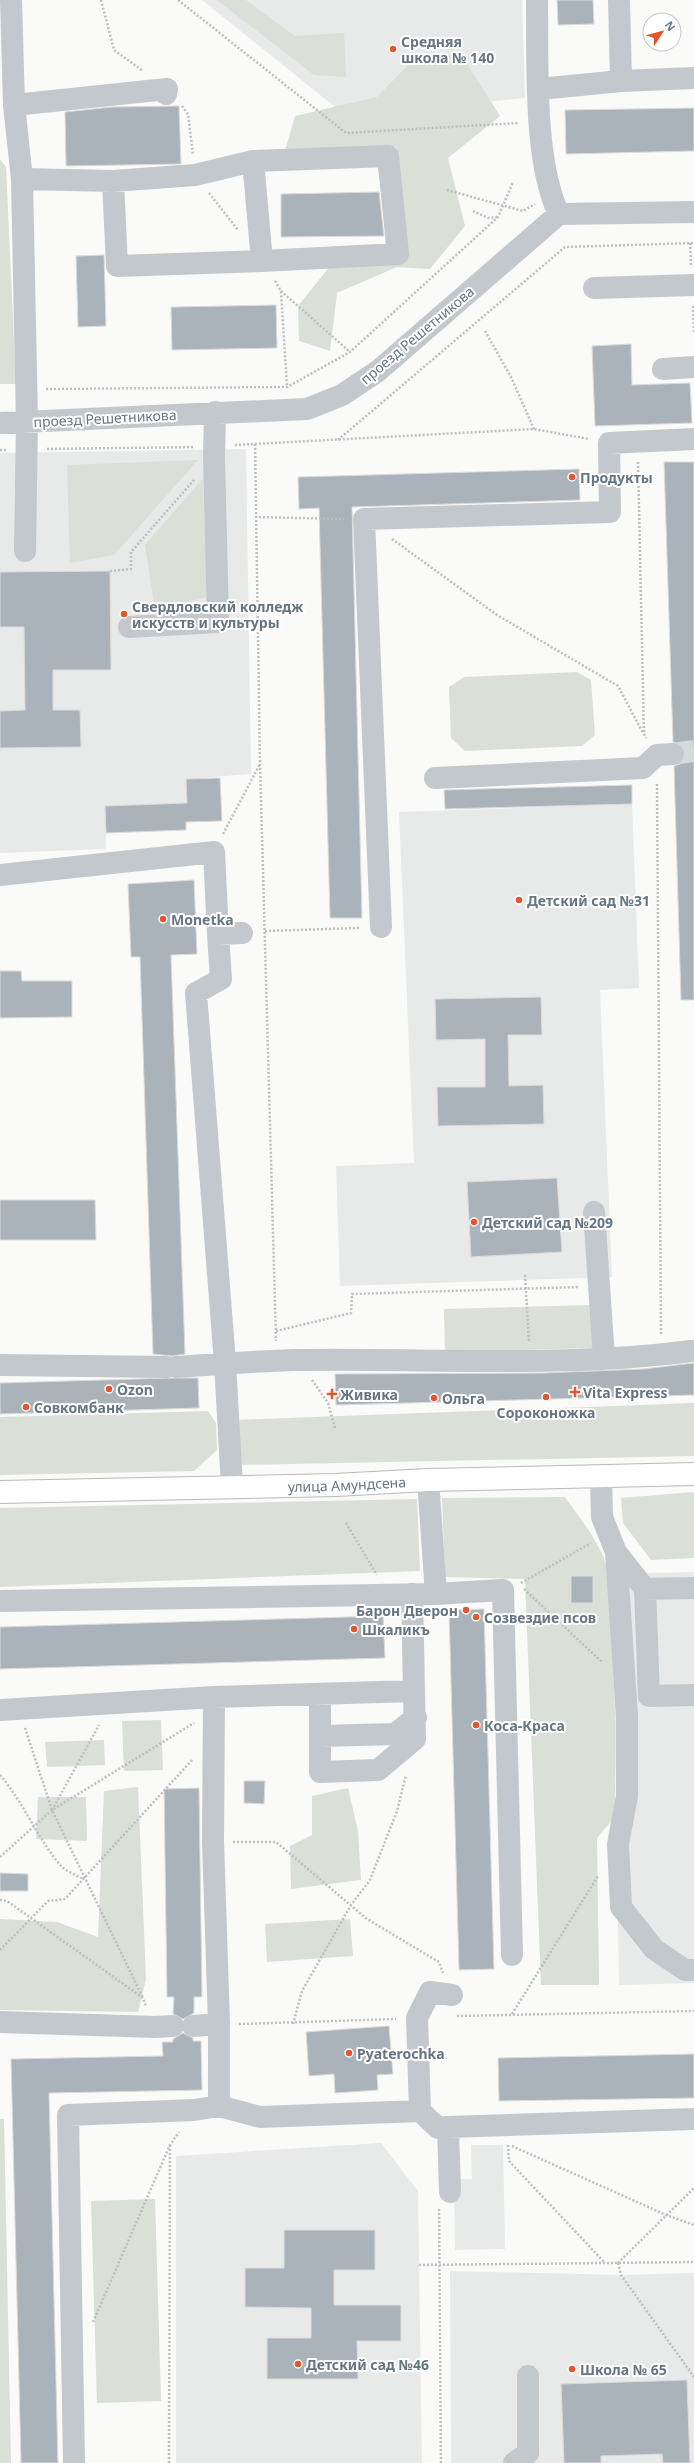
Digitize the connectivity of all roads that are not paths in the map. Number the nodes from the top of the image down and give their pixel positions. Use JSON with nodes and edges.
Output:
{"nodes":[{"id":1,"x":11,"y":0,"type":"edge"},
{"id":2,"x":537,"y":0,"type":"edge"},
{"id":3,"x":619,"y":0,"type":"edge"},
{"id":4,"x":694,"y":78,"type":"edge"},
{"id":5,"x":621,"y":81,"type":"junction"},
{"id":6,"x":539,"y":89,"type":"junction"},
{"id":7,"x":166,"y":94,"type":"dead end"},
{"id":8,"x":14,"y":105,"type":"junction"},
{"id":9,"x":253,"y":161,"type":"junction"},
{"id":10,"x":22,"y":179,"type":"junction"},
{"id":11,"x":113,"y":180,"type":"junction"},
{"id":12,"x":694,"y":212,"type":"edge"},
{"id":13,"x":559,"y":214,"type":"junction"},
{"id":14,"x":262,"y":261,"type":"junction"},
{"id":15,"x":694,"y":285,"type":"edge"},
{"id":16,"x":594,"y":288,"type":"dead end"},
{"id":17,"x":694,"y":367,"type":"edge"},
{"id":18,"x":663,"y":369,"type":"dead end"},
{"id":19,"x":215,"y":412,"type":"junction"},
{"id":20,"x":27,"y":422,"type":"junction"},
{"id":21,"x":0,"y":423,"type":"edge"},
{"id":22,"x":694,"y":439,"type":"edge"},
{"id":23,"x":25,"y":551,"type":"dead end"},
{"id":24,"x":129,"y":627,"type":"dead end"},
{"id":25,"x":665,"y":754,"type":"tunnel mouth"},
{"id":26,"x":435,"y":778,"type":"dead end"},
{"id":27,"x":0,"y":874,"type":"edge"},
{"id":28,"x":380,"y":927,"type":"road end"},
{"id":29,"x":242,"y":933,"type":"road end"},
{"id":30,"x":218,"y":934,"type":"junction"},
{"id":31,"x":594,"y":1212,"type":"dead end"},
{"id":32,"x":691,"y":1351,"type":"dead end"},
{"id":33,"x":604,"y":1358,"type":"junction"},
{"id":34,"x":225,"y":1363,"type":"junction"},
{"id":35,"x":0,"y":1365,"type":"edge"},
{"id":36,"x":694,"y":1474,"type":"edge"},
{"id":37,"x":601,"y":1477,"type":"junction"},
{"id":38,"x":428,"y":1480,"type":"junction"},
{"id":39,"x":232,"y":1486,"type":"junction"},
{"id":40,"x":0,"y":1492,"type":"edge"},
{"id":41,"x":616,"y":1552,"type":"junction"},
{"id":42,"x":694,"y":1588,"type":"edge"},
{"id":43,"x":645,"y":1589,"type":"junction"},
{"id":44,"x":412,"y":1594,"type":"junction"},
{"id":45,"x":436,"y":1594,"type":"junction"},
{"id":46,"x":0,"y":1601,"type":"edge"},
{"id":47,"x":414,"y":1691,"type":"junction"},
{"id":48,"x":320,"y":1694,"type":"junction"},
{"id":49,"x":694,"y":1695,"type":"edge"},
{"id":50,"x":214,"y":1704,"type":"junction"},
{"id":51,"x":9,"y":1709,"type":"edge"},
{"id":52,"x":416,"y":1717,"type":"junction"},
{"id":53,"x":320,"y":1736,"type":"junction"},
{"id":54,"x":512,"y":1955,"type":"dead end"},
{"id":55,"x":694,"y":1970,"type":"edge"},
{"id":56,"x":452,"y":1995,"type":"road end"},
{"id":57,"x":0,"y":2022,"type":"edge"},
{"id":58,"x":219,"y":2024,"type":"junction"},
{"id":59,"x":218,"y":2106,"type":"junction"},
{"id":60,"x":420,"y":2111,"type":"junction"},
{"id":61,"x":694,"y":2119,"type":"edge"},
{"id":62,"x":448,"y":2127,"type":"junction"},
{"id":63,"x":444,"y":2198,"type":"road end"},
{"id":64,"x":528,"y":2376,"type":"dead end"},
{"id":65,"x":74,"y":2463,"type":"edge"},
{"id":66,"x":514,"y":2463,"type":"edge"}],
"edges":[{"from":1,"to":8,"type":"street"},
{"from":2,"to":6,"type":"street"},
{"from":3,"to":5,"type":"street"},
{"from":4,"to":5,"type":"street"},
{"from":5,"to":6,"type":"street"},
{"from":6,"to":13,"type":"street"},
{"from":7,"to":8,"type":"street"},
{"from":8,"to":10,"type":"street"},
{"from":9,"to":11,"type":"street"},
{"from":9,"to":14,"type":"street"},
{"from":9,"to":14,"type":"street"},
{"from":10,"to":11,"type":"street"},
{"from":10,"to":20,"type":"street"},
{"from":11,"to":14,"type":"street"},
{"from":12,"to":13,"type":"street"},
{"from":13,"to":19,"type":"street","name":"проезд Решетникова"},
{"from":15,"to":16,"type":"street"},
{"from":17,"to":18,"type":"street"},
{"from":19,"to":20,"type":"street","name":"проезд Решетникова"},
{"from":19,"to":24,"type":"street"},
{"from":20,"to":21,"type":"street","name":"проезд Решетникова"},
{"from":20,"to":23,"type":"street"},
{"from":22,"to":28,"type":"street"},
{"from":25,"to":26,"type":"street"},
{"from":27,"to":30,"type":"street"},
{"from":29,"to":30,"type":"street"},
{"from":30,"to":34,"type":"street"},
{"from":31,"to":33,"type":"street"},
{"from":32,"to":33,"type":"street"},
{"from":33,"to":34,"type":"street"},
{"from":34,"to":35,"type":"street"},
{"from":34,"to":39,"type":"street"},
{"from":36,"to":37,"type":"main road","name":"улица Амундсена"},
{"from":37,"to":38,"type":"main road","name":"улица Амундсена"},
{"from":37,"to":41,"type":"street"},
{"from":38,"to":39,"type":"main road","name":"улица Амундсена"},
{"from":38,"to":45,"type":"street"},
{"from":39,"to":40,"type":"main road","name":"улица Амундсена"},
{"from":41,"to":43,"type":"street"},
{"from":41,"to":55,"type":"street"},
{"from":42,"to":43,"type":"street"},
{"from":43,"to":49,"type":"street"},
{"from":44,"to":45,"type":"street"},
{"from":44,"to":46,"type":"street"},
{"from":44,"to":47,"type":"street"},
{"from":45,"to":54,"type":"street"},
{"from":47,"to":48,"type":"street"},
{"from":47,"to":52,"type":"street"},
{"from":48,"to":50,"type":"street"},
{"from":48,"to":53,"type":"street"},
{"from":50,"to":51,"type":"street"},
{"from":50,"to":58,"type":"street"},
{"from":52,"to":53,"type":"street"},
{"from":52,"to":53,"type":"street"},
{"from":56,"to":60,"type":"street"},
{"from":57,"to":58,"type":"street"},
{"from":58,"to":59,"type":"street"},
{"from":59,"to":60,"type":"street"},
{"from":59,"to":65,"type":"street"},
{"from":60,"to":62,"type":"street"},
{"from":61,"to":62,"type":"street"},
{"from":62,"to":63,"type":"street"},
{"from":64,"to":66,"type":"street"}]}
